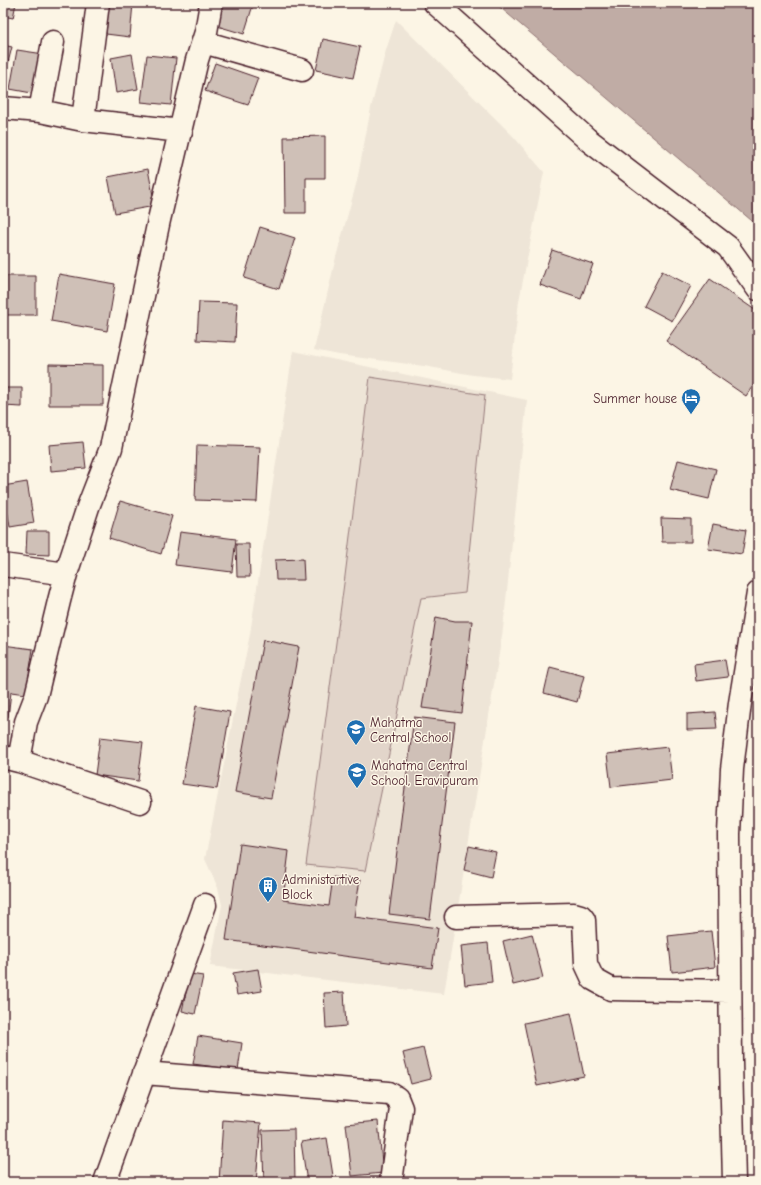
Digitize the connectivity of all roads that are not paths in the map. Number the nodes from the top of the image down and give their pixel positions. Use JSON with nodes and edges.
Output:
{"nodes":[{"id":1,"x":98,"y":3,"type":"edge"},
{"id":2,"x":210,"y":3,"type":"edge"},
{"id":3,"x":435,"y":3,"type":"edge"},
{"id":4,"x":53,"y":42,"type":"dead end"},
{"id":5,"x":203,"y":42,"type":"junction"},
{"id":6,"x":302,"y":70,"type":"dead end"},
{"id":7,"x":3,"y":108,"type":"edge"},
{"id":8,"x":40,"y":111,"type":"junction"},
{"id":9,"x":83,"y":120,"type":"junction"},
{"id":10,"x":181,"y":131,"type":"junction"},
{"id":11,"x":758,"y":289,"type":"edge"},
{"id":12,"x":3,"y":565,"type":"edge"},
{"id":13,"x":66,"y":574,"type":"junction"},
{"id":14,"x":758,"y":593,"type":"edge"},
{"id":15,"x":11,"y":759,"type":"edge"},
{"id":16,"x":140,"y":802,"type":"dead end"},
{"id":17,"x":205,"y":905,"type":"dead end"},
{"id":18,"x":456,"y":917,"type":"dead end"},
{"id":19,"x":730,"y":991,"type":"junction"},
{"id":20,"x":144,"y":1073,"type":"junction"},
{"id":21,"x":105,"y":1182,"type":"edge"},
{"id":22,"x":391,"y":1182,"type":"edge"},
{"id":23,"x":734,"y":1182,"type":"edge"}],
"edges":[{"from":1,"to":9,"type":"street"},
{"from":2,"to":5,"type":"street"},
{"from":3,"to":11,"type":"street"},
{"from":4,"to":8,"type":"street"},
{"from":5,"to":6,"type":"street"},
{"from":5,"to":10,"type":"street"},
{"from":7,"to":8,"type":"street"},
{"from":8,"to":9,"type":"street"},
{"from":9,"to":10,"type":"street"},
{"from":10,"to":13,"type":"street"},
{"from":12,"to":13,"type":"street"},
{"from":13,"to":15,"type":"street"},
{"from":14,"to":19,"type":"street"},
{"from":15,"to":16,"type":"street"},
{"from":17,"to":20,"type":"street"},
{"from":18,"to":19,"type":"street"},
{"from":19,"to":23,"type":"street"},
{"from":20,"to":21,"type":"street"},
{"from":20,"to":22,"type":"street"}]}
